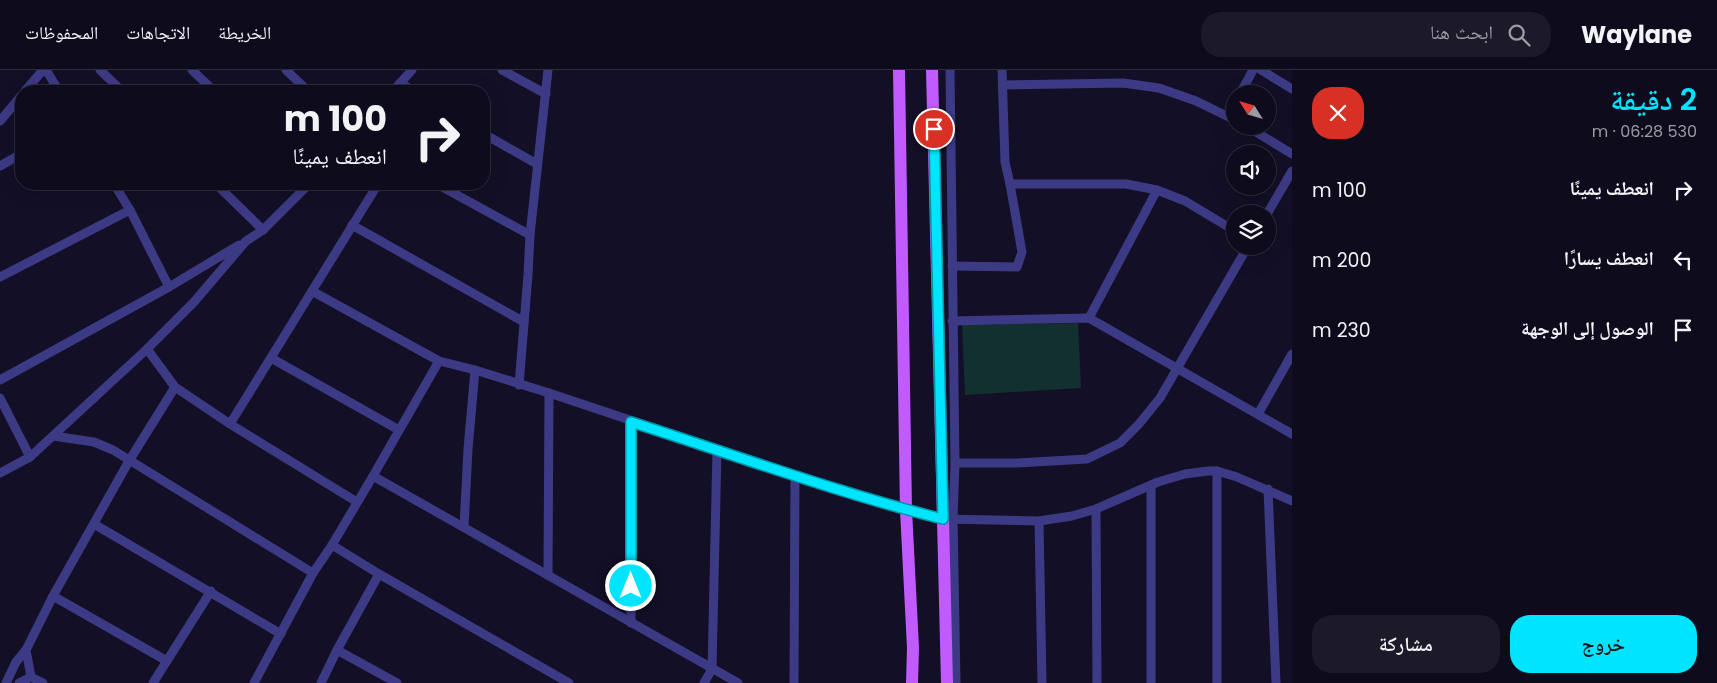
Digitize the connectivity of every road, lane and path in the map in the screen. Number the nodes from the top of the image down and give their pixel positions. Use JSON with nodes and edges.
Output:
{"nodes":[{"id":1,"x":44,"y":70,"type":"edge"},
{"id":2,"x":100,"y":70,"type":"edge"},
{"id":3,"x":192,"y":70,"type":"edge"},
{"id":4,"x":286,"y":70,"type":"edge"},
{"id":5,"x":502,"y":70,"type":"edge"},
{"id":6,"x":548,"y":70,"type":"edge"},
{"id":7,"x":899,"y":70,"type":"edge"},
{"id":8,"x":932,"y":70,"type":"edge"},
{"id":9,"x":950,"y":70,"type":"edge"},
{"id":10,"x":1002,"y":70,"type":"edge"},
{"id":11,"x":1253,"y":70,"type":"edge"},
{"id":12,"x":1261,"y":70,"type":"edge"},
{"id":13,"x":408,"y":71,"type":"edge"},
{"id":14,"x":400,"y":83,"type":"joint"},
{"id":15,"x":30,"y":85,"type":"edge"},
{"id":16,"x":55,"y":85,"type":"edge"},
{"id":17,"x":116,"y":85,"type":"edge"},
{"id":18,"x":208,"y":85,"type":"edge"},
{"id":19,"x":302,"y":85,"type":"edge"},
{"id":20,"x":404,"y":85,"type":"edge"},
{"id":21,"x":1003,"y":85,"type":"junction"},
{"id":22,"x":1245,"y":85,"type":"edge"},
{"id":23,"x":1292,"y":89,"type":"edge"},
{"id":24,"x":546,"y":94,"type":"junction"},
{"id":25,"x":15,"y":103,"type":"edge"},
{"id":26,"x":1226,"y":115,"type":"edge"},
{"id":27,"x":0,"y":121,"type":"edge"},
{"id":28,"x":1261,"y":135,"type":"edge"},
{"id":29,"x":490,"y":137,"type":"edge"},
{"id":30,"x":1292,"y":154,"type":"edge"},
{"id":31,"x":15,"y":157,"type":"edge"},
{"id":32,"x":537,"y":164,"type":"junction"},
{"id":33,"x":0,"y":166,"type":"edge"},
{"id":34,"x":1292,"y":171,"type":"edge"},
{"id":35,"x":1010,"y":184,"type":"junction"},
{"id":36,"x":118,"y":190,"type":"edge"},
{"id":37,"x":222,"y":190,"type":"edge"},
{"id":38,"x":303,"y":190,"type":"edge"},
{"id":39,"x":374,"y":190,"type":"edge"},
{"id":40,"x":448,"y":190,"type":"edge"},
{"id":41,"x":1157,"y":190,"type":"junction"},
{"id":42,"x":1272,"y":205,"type":"edge"},
{"id":43,"x":130,"y":210,"type":"junction"},
{"id":44,"x":352,"y":226,"type":"junction"},
{"id":45,"x":1226,"y":226,"type":"edge"},
{"id":46,"x":263,"y":230,"type":"junction"},
{"id":47,"x":530,"y":235,"type":"junction"},
{"id":48,"x":246,"y":241,"type":"junction"},
{"id":49,"x":1243,"y":255,"type":"edge"},
{"id":50,"x":952,"y":266,"type":"junction"},
{"id":51,"x":0,"y":277,"type":"edge"},
{"id":52,"x":169,"y":287,"type":"junction"},
{"id":53,"x":312,"y":291,"type":"junction"},
{"id":54,"x":1089,"y":318,"type":"junction"},
{"id":55,"x":952,"y":321,"type":"junction"},
{"id":56,"x":524,"y":322,"type":"junction"},
{"id":57,"x":147,"y":349,"type":"junction"},
{"id":58,"x":1292,"y":354,"type":"edge"},
{"id":59,"x":271,"y":358,"type":"junction"},
{"id":60,"x":439,"y":361,"type":"junction"},
{"id":61,"x":1177,"y":368,"type":"junction"},
{"id":62,"x":475,"y":370,"type":"junction"},
{"id":63,"x":0,"y":380,"type":"edge"},
{"id":64,"x":519,"y":385,"type":"junction"},
{"id":65,"x":175,"y":387,"type":"junction"},
{"id":66,"x":549,"y":393,"type":"junction"},
{"id":67,"x":0,"y":398,"type":"edge"},
{"id":68,"x":1258,"y":414,"type":"junction"},
{"id":69,"x":631,"y":422,"type":"junction"},
{"id":70,"x":230,"y":424,"type":"junction"},
{"id":71,"x":399,"y":430,"type":"junction"},
{"id":72,"x":1292,"y":434,"type":"edge"},
{"id":73,"x":53,"y":436,"type":"junction"},
{"id":74,"x":717,"y":450,"type":"junction"},
{"id":75,"x":30,"y":457,"type":"junction"},
{"id":76,"x":130,"y":461,"type":"junction"},
{"id":77,"x":955,"y":463,"type":"junction"},
{"id":78,"x":1217,"y":472,"type":"junction"},
{"id":79,"x":0,"y":473,"type":"edge"},
{"id":80,"x":795,"y":475,"type":"junction"},
{"id":81,"x":373,"y":476,"type":"junction"},
{"id":82,"x":1151,"y":486,"type":"junction"},
{"id":83,"x":1268,"y":489,"type":"junction"},
{"id":84,"x":1292,"y":501,"type":"edge"},
{"id":85,"x":357,"y":502,"type":"junction"},
{"id":86,"x":1096,"y":509,"type":"junction"},
{"id":87,"x":906,"y":510,"type":"junction"},
{"id":88,"x":948,"y":518,"type":"junction"},
{"id":89,"x":1039,"y":520,"type":"junction"},
{"id":90,"x":94,"y":524,"type":"junction"},
{"id":91,"x":464,"y":527,"type":"junction"},
{"id":92,"x":332,"y":545,"type":"junction"},
{"id":93,"x":313,"y":573,"type":"junction"},
{"id":94,"x":379,"y":574,"type":"junction"},
{"id":95,"x":548,"y":575,"type":"junction"},
{"id":96,"x":211,"y":592,"type":"junction"},
{"id":97,"x":53,"y":596,"type":"junction"},
{"id":98,"x":631,"y":622,"type":"junction"},
{"id":99,"x":281,"y":634,"type":"junction"},
{"id":100,"x":26,"y":650,"type":"junction"},
{"id":101,"x":337,"y":650,"type":"junction"},
{"id":102,"x":167,"y":661,"type":"junction"},
{"id":103,"x":712,"y":668,"type":"junction"},
{"id":104,"x":31,"y":677,"type":"junction"},
{"id":105,"x":6,"y":683,"type":"edge"},
{"id":106,"x":19,"y":683,"type":"edge"},
{"id":107,"x":43,"y":683,"type":"edge"},
{"id":108,"x":153,"y":683,"type":"edge"},
{"id":109,"x":254,"y":683,"type":"edge"},
{"id":110,"x":321,"y":683,"type":"edge"},
{"id":111,"x":397,"y":683,"type":"edge"},
{"id":112,"x":569,"y":683,"type":"edge"},
{"id":113,"x":704,"y":683,"type":"edge"},
{"id":114,"x":738,"y":683,"type":"edge"},
{"id":115,"x":794,"y":683,"type":"edge"},
{"id":116,"x":912,"y":683,"type":"edge"},
{"id":117,"x":947,"y":683,"type":"edge"},
{"id":118,"x":956,"y":683,"type":"edge"},
{"id":119,"x":1042,"y":683,"type":"edge"},
{"id":120,"x":1097,"y":683,"type":"edge"},
{"id":121,"x":1151,"y":683,"type":"edge"},
{"id":122,"x":1217,"y":683,"type":"edge"},
{"id":123,"x":1276,"y":683,"type":"edge"}],
"edges":[{"from":1,"to":15,"type":"street"},
{"from":1,"to":16,"type":"street"},
{"from":2,"to":17,"type":"street"},
{"from":3,"to":18,"type":"street"},
{"from":4,"to":19,"type":"street"},
{"from":5,"to":24,"type":"street"},
{"from":6,"to":24,"type":"street"},
{"from":7,"to":87,"type":"main road"},
{"from":8,"to":88,"type":"main road"},
{"from":9,"to":50,"type":"street"},
{"from":10,"to":21,"type":"street"},
{"from":11,"to":22,"type":"street"},
{"from":12,"to":23,"type":"street"},
{"from":13,"to":14,"type":"street"},
{"from":14,"to":20,"type":"street"},
{"from":21,"to":26,"type":"street"},
{"from":21,"to":35,"type":"street"},
{"from":24,"to":32,"type":"street"},
{"from":25,"to":27,"type":"street"},
{"from":28,"to":30,"type":"street"},
{"from":29,"to":32,"type":"street"},
{"from":31,"to":33,"type":"street"},
{"from":32,"to":47,"type":"street"},
{"from":34,"to":42,"type":"street"},
{"from":35,"to":41,"type":"street"},
{"from":35,"to":50,"type":"street"},
{"from":36,"to":43,"type":"street"},
{"from":37,"to":46,"type":"street"},
{"from":38,"to":46,"type":"street"},
{"from":39,"to":44,"type":"street"},
{"from":40,"to":47,"type":"street"},
{"from":41,"to":45,"type":"street"},
{"from":41,"to":54,"type":"street"},
{"from":43,"to":51,"type":"street"},
{"from":43,"to":52,"type":"street"},
{"from":44,"to":53,"type":"street"},
{"from":44,"to":56,"type":"street"},
{"from":46,"to":48,"type":"street"},
{"from":47,"to":56,"type":"street"},
{"from":48,"to":52,"type":"street"},
{"from":48,"to":57,"type":"street"},
{"from":49,"to":61,"type":"street"},
{"from":50,"to":55,"type":"street"},
{"from":52,"to":63,"type":"street"},
{"from":53,"to":59,"type":"street"},
{"from":53,"to":60,"type":"street"},
{"from":54,"to":55,"type":"street"},
{"from":54,"to":61,"type":"street"},
{"from":55,"to":77,"type":"street"},
{"from":56,"to":64,"type":"street"},
{"from":57,"to":65,"type":"street"},
{"from":57,"to":73,"type":"street"},
{"from":58,"to":68,"type":"street"},
{"from":59,"to":70,"type":"street"},
{"from":59,"to":71,"type":"street"},
{"from":60,"to":62,"type":"street"},
{"from":60,"to":71,"type":"street"},
{"from":61,"to":68,"type":"street"},
{"from":61,"to":77,"type":"street"},
{"from":62,"to":64,"type":"street"},
{"from":62,"to":91,"type":"street"},
{"from":64,"to":66,"type":"street"},
{"from":65,"to":70,"type":"street"},
{"from":65,"to":76,"type":"street"},
{"from":66,"to":69,"type":"street"},
{"from":66,"to":95,"type":"street"},
{"from":67,"to":75,"type":"street"},
{"from":68,"to":72,"type":"street"},
{"from":69,"to":74,"type":"street"},
{"from":69,"to":98,"type":"street"},
{"from":70,"to":85,"type":"street"},
{"from":71,"to":81,"type":"street"},
{"from":73,"to":75,"type":"street"},
{"from":73,"to":76,"type":"street"},
{"from":74,"to":80,"type":"street"},
{"from":74,"to":103,"type":"street"},
{"from":75,"to":79,"type":"street"},
{"from":76,"to":90,"type":"street"},
{"from":76,"to":93,"type":"street"},
{"from":77,"to":88,"type":"street"},
{"from":78,"to":82,"type":"street"},
{"from":78,"to":83,"type":"street"},
{"from":78,"to":122,"type":"street"},
{"from":80,"to":87,"type":"street"},
{"from":80,"to":115,"type":"street"},
{"from":81,"to":85,"type":"street"},
{"from":81,"to":91,"type":"street"},
{"from":82,"to":86,"type":"street"},
{"from":82,"to":121,"type":"street"},
{"from":83,"to":84,"type":"street"},
{"from":83,"to":123,"type":"street"},
{"from":85,"to":92,"type":"street"},
{"from":86,"to":89,"type":"street"},
{"from":86,"to":120,"type":"street"},
{"from":87,"to":88,"type":"street"},
{"from":87,"to":116,"type":"main road"},
{"from":88,"to":89,"type":"street"},
{"from":88,"to":117,"type":"main road"},
{"from":88,"to":118,"type":"street"},
{"from":89,"to":119,"type":"street"},
{"from":90,"to":96,"type":"street"},
{"from":90,"to":97,"type":"street"},
{"from":91,"to":95,"type":"street"},
{"from":92,"to":93,"type":"street"},
{"from":92,"to":94,"type":"street"},
{"from":93,"to":99,"type":"street"},
{"from":94,"to":101,"type":"street"},
{"from":94,"to":112,"type":"street"},
{"from":95,"to":98,"type":"street"},
{"from":96,"to":99,"type":"street"},
{"from":96,"to":102,"type":"street"},
{"from":97,"to":100,"type":"street"},
{"from":97,"to":102,"type":"street"},
{"from":98,"to":103,"type":"street"},
{"from":99,"to":109,"type":"street"},
{"from":100,"to":104,"type":"street"},
{"from":100,"to":105,"type":"street"},
{"from":101,"to":110,"type":"street"},
{"from":101,"to":111,"type":"street"},
{"from":102,"to":108,"type":"street"},
{"from":103,"to":113,"type":"street"},
{"from":103,"to":114,"type":"street"},
{"from":104,"to":106,"type":"street"},
{"from":104,"to":107,"type":"street"}]}
